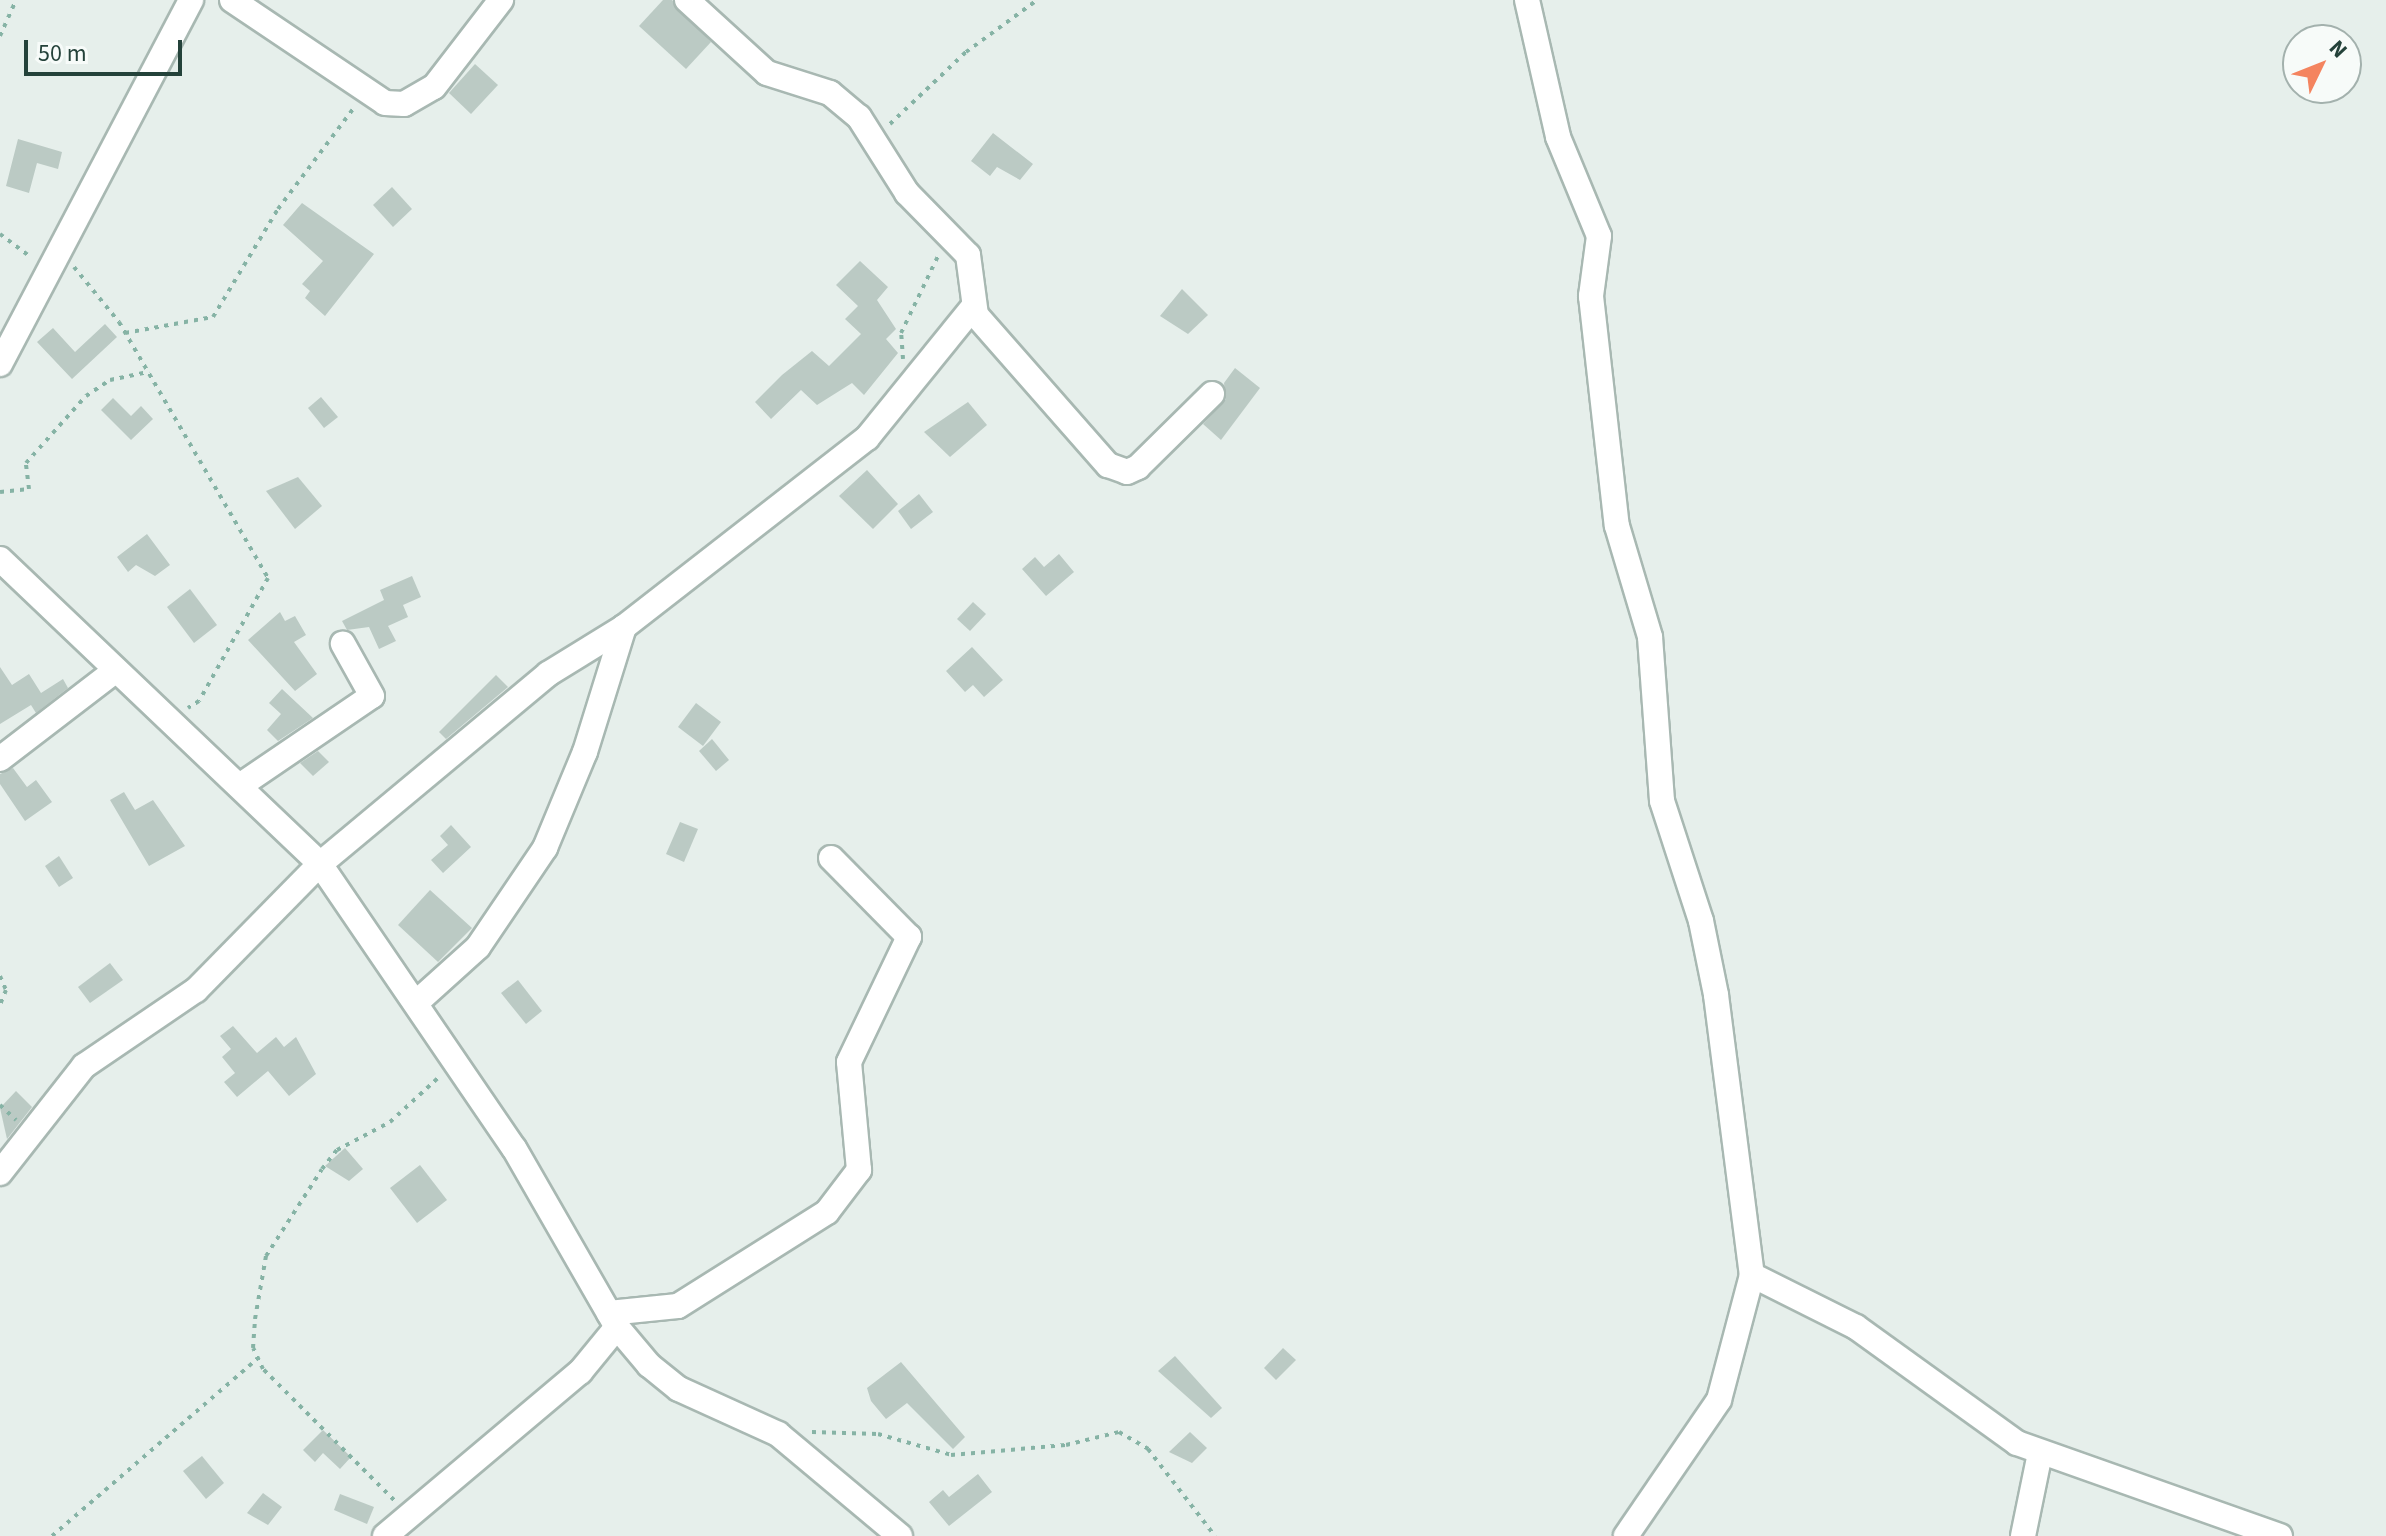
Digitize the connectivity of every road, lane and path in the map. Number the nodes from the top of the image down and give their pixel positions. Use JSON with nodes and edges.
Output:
{"nodes":[{"id":1,"x":16,"y":0,"type":"edge"},
{"id":2,"x":191,"y":0,"type":"edge"},
{"id":3,"x":232,"y":0,"type":"edge"},
{"id":4,"x":501,"y":0,"type":"edge"},
{"id":5,"x":687,"y":0,"type":"edge"},
{"id":6,"x":1037,"y":0,"type":"edge"},
{"id":7,"x":1527,"y":0,"type":"edge"},
{"id":8,"x":0,"y":36,"type":"edge"},
{"id":9,"x":368,"y":92,"type":"junction"},
{"id":10,"x":874,"y":140,"type":"junction"},
{"id":11,"x":0,"y":234,"type":"edge"},
{"id":12,"x":947,"y":234,"type":"junction"},
{"id":13,"x":59,"y":259,"type":"junction"},
{"id":14,"x":973,"y":307,"type":"junction"},
{"id":15,"x":125,"y":333,"type":"junction"},
{"id":16,"x":0,"y":364,"type":"edge"},
{"id":17,"x":149,"y":372,"type":"junction"},
{"id":18,"x":916,"y":382,"type":"junction"},
{"id":19,"x":1212,"y":394,"type":"dead end"},
{"id":20,"x":0,"y":492,"type":"edge"},
{"id":21,"x":0,"y":559,"type":"edge"},
{"id":22,"x":624,"y":627,"type":"junction"},
{"id":23,"x":343,"y":644,"type":"dead end"},
{"id":24,"x":116,"y":670,"type":"junction"},
{"id":25,"x":163,"y":714,"type":"junction"},
{"id":26,"x":0,"y":759,"type":"edge"},
{"id":27,"x":241,"y":785,"type":"junction"},
{"id":28,"x":831,"y":858,"type":"dead end"},
{"id":29,"x":320,"y":864,"type":"junction"},
{"id":30,"x":0,"y":976,"type":"edge"},
{"id":31,"x":417,"y":1002,"type":"junction"},
{"id":32,"x":0,"y":1005,"type":"edge"},
{"id":33,"x":453,"y":1056,"type":"junction"},
{"id":34,"x":0,"y":1173,"type":"edge"},
{"id":35,"x":1752,"y":1275,"type":"junction"},
{"id":36,"x":613,"y":1320,"type":"junction"},
{"id":37,"x":257,"y":1359,"type":"junction"},
{"id":38,"x":778,"y":1434,"type":"junction"},
{"id":39,"x":2040,"y":1453,"type":"junction"},
{"id":40,"x":407,"y":1516,"type":"junction"},
{"id":41,"x":52,"y":1536,"type":"edge"},
{"id":42,"x":385,"y":1536,"type":"edge"},
{"id":43,"x":900,"y":1536,"type":"edge"},
{"id":44,"x":1215,"y":1536,"type":"edge"},
{"id":45,"x":1626,"y":1536,"type":"edge"},
{"id":46,"x":2023,"y":1536,"type":"edge"},
{"id":47,"x":2280,"y":1536,"type":"edge"}],
"edges":[{"from":1,"to":8,"type":"path"},
{"from":2,"to":13,"type":"street"},
{"from":3,"to":9,"type":"street"},
{"from":4,"to":9,"type":"street"},
{"from":5,"to":10,"type":"street"},
{"from":6,"to":10,"type":"path"},
{"from":7,"to":35,"type":"street"},
{"from":9,"to":15,"type":"path"},
{"from":10,"to":12,"type":"street"},
{"from":11,"to":13,"type":"path"},
{"from":12,"to":14,"type":"street"},
{"from":12,"to":18,"type":"path"},
{"from":13,"to":15,"type":"path"},
{"from":13,"to":16,"type":"street"},
{"from":14,"to":18,"type":"street"},
{"from":14,"to":19,"type":"street"},
{"from":15,"to":17,"type":"path"},
{"from":17,"to":20,"type":"path"},
{"from":17,"to":25,"type":"path"},
{"from":18,"to":22,"type":"street"},
{"from":21,"to":24,"type":"street"},
{"from":22,"to":29,"type":"street"},
{"from":22,"to":31,"type":"street"},
{"from":23,"to":27,"type":"street"},
{"from":24,"to":25,"type":"street"},
{"from":24,"to":26,"type":"street"},
{"from":25,"to":27,"type":"street"},
{"from":27,"to":29,"type":"street"},
{"from":28,"to":36,"type":"street"},
{"from":29,"to":31,"type":"street"},
{"from":29,"to":34,"type":"street"},
{"from":30,"to":32,"type":"path"},
{"from":31,"to":33,"type":"street"},
{"from":33,"to":36,"type":"street"},
{"from":33,"to":37,"type":"path"},
{"from":35,"to":39,"type":"street"},
{"from":35,"to":45,"type":"street"},
{"from":36,"to":38,"type":"street"},
{"from":36,"to":40,"type":"street"},
{"from":37,"to":40,"type":"path"},
{"from":37,"to":41,"type":"path"},
{"from":38,"to":43,"type":"street"},
{"from":38,"to":44,"type":"path"},
{"from":39,"to":46,"type":"street"},
{"from":39,"to":47,"type":"street"},
{"from":40,"to":42,"type":"street"}]}
